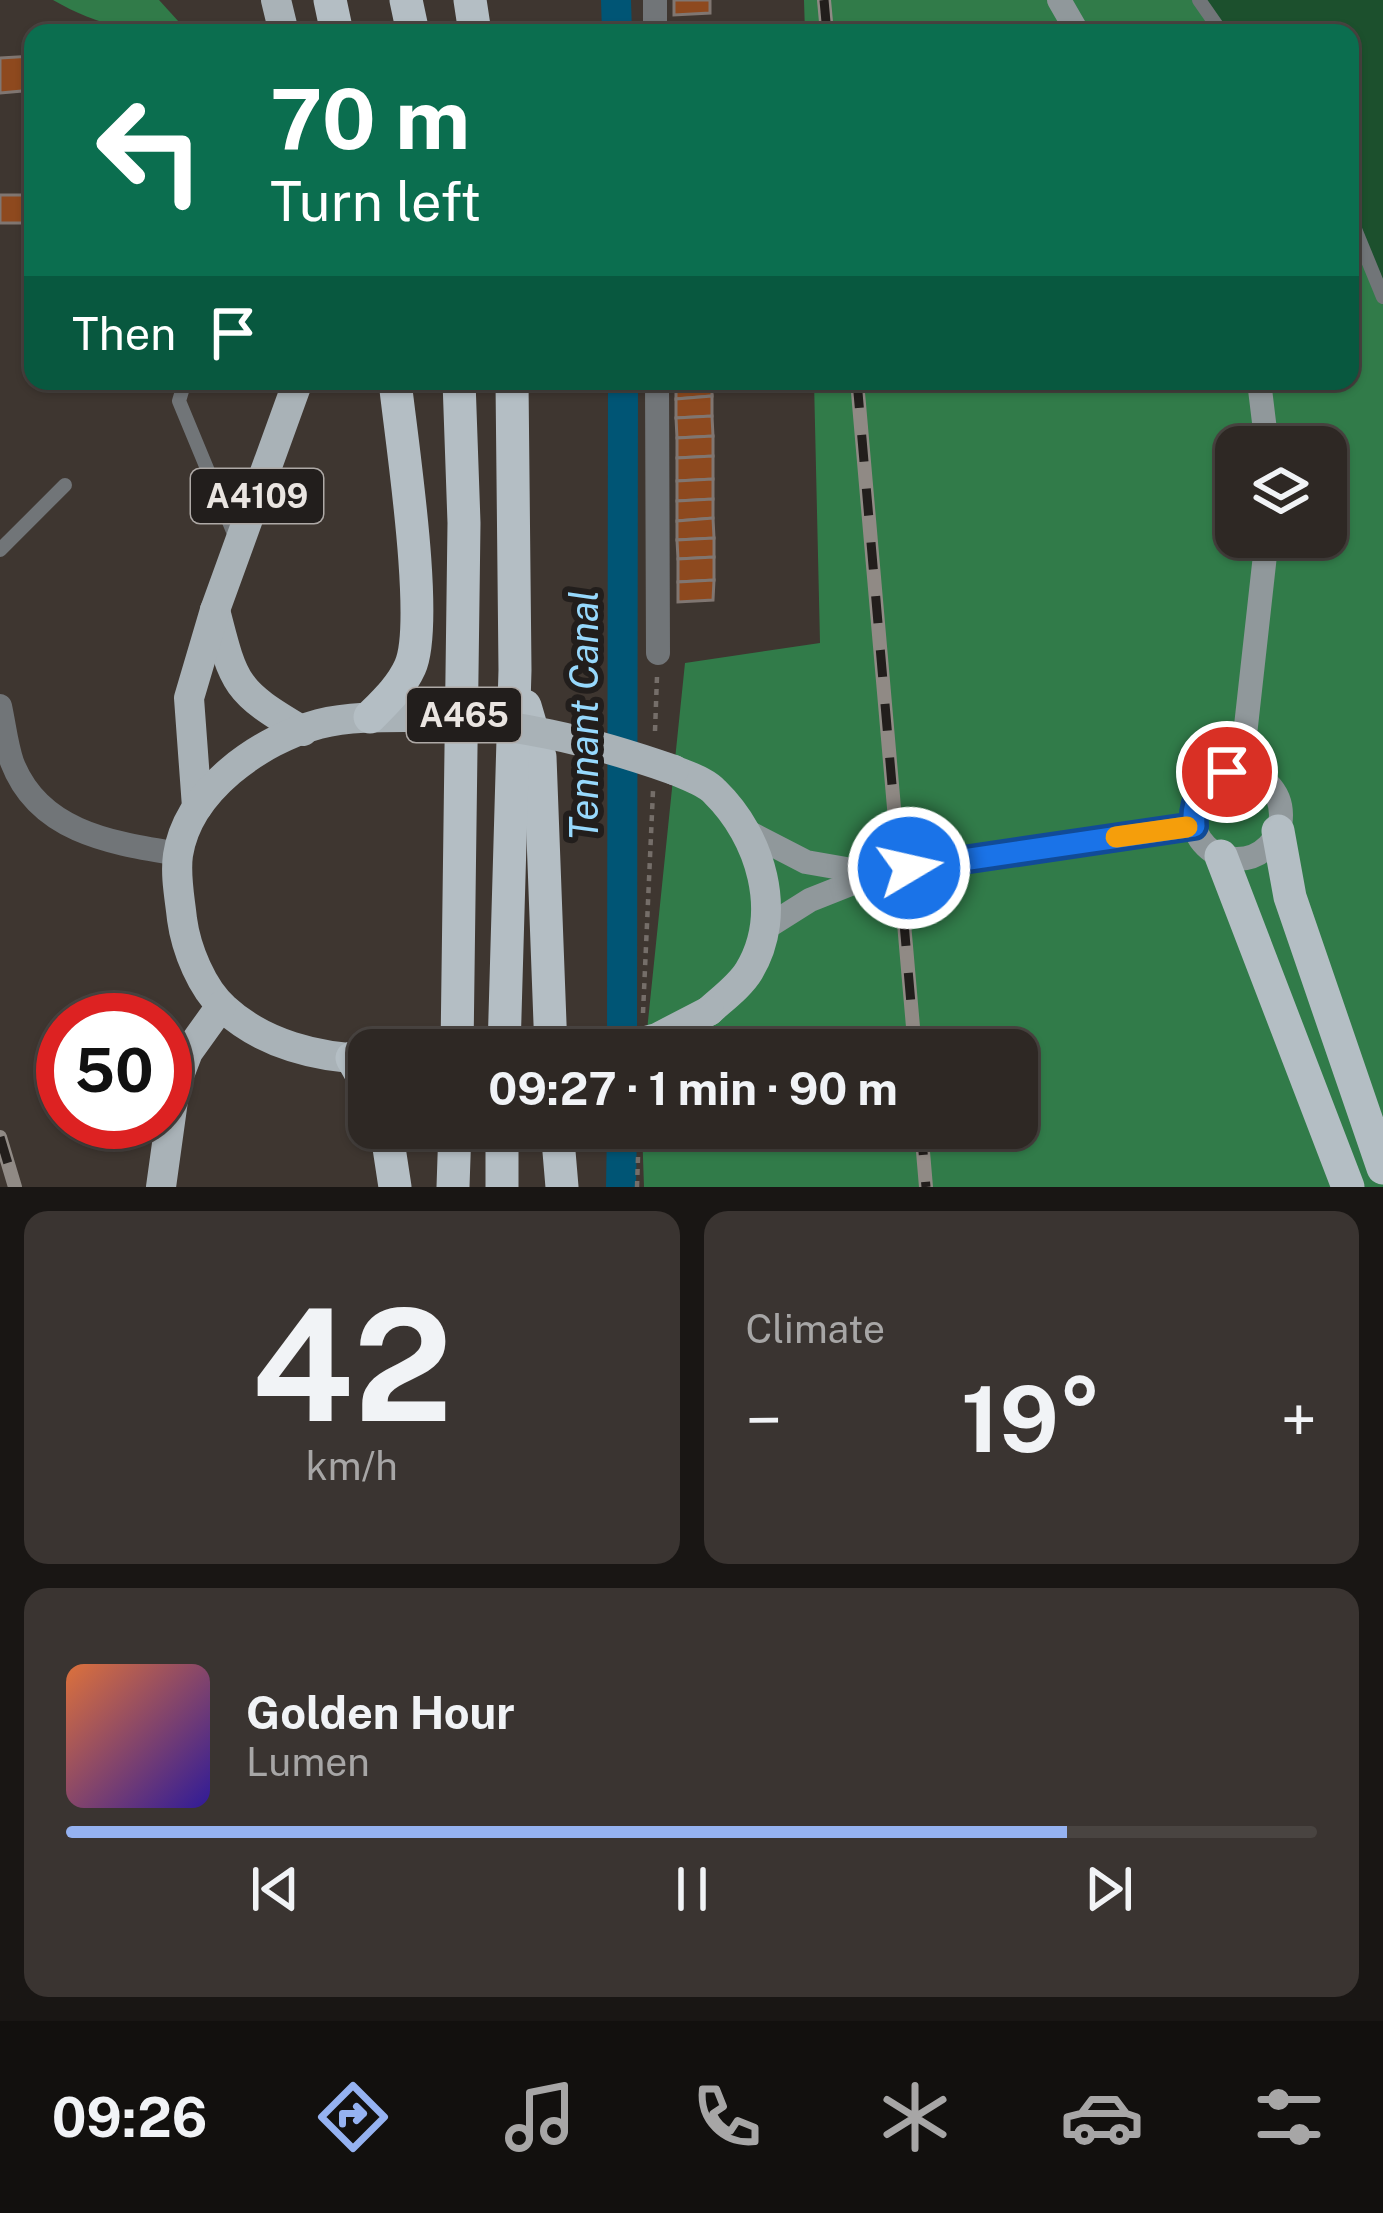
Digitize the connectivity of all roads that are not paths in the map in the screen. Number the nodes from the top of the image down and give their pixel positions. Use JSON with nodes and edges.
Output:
{"nodes":[{"id":1,"x":1359,"y":239,"type":"edge"},
{"id":2,"x":1383,"y":296,"type":"edge"},
{"id":3,"x":182,"y":390,"type":"edge"},
{"id":4,"x":295,"y":390,"type":"edge"},
{"id":5,"x":396,"y":390,"type":"edge"},
{"id":6,"x":459,"y":390,"type":"edge"},
{"id":7,"x":512,"y":390,"type":"edge"},
{"id":8,"x":657,"y":390,"type":"edge"},
{"id":9,"x":1260,"y":390,"type":"edge"},
{"id":10,"x":1265,"y":426,"type":"edge"},
{"id":11,"x":65,"y":485,"type":"dead end"},
{"id":12,"x":239,"y":546,"type":"junction"},
{"id":13,"x":0,"y":550,"type":"edge"},
{"id":14,"x":1265,"y":558,"type":"edge"},
{"id":15,"x":215,"y":610,"type":"junction"},
{"id":16,"x":658,"y":653,"type":"road end"},
{"id":17,"x":514,"y":670,"type":"junction"},
{"id":18,"x":0,"y":706,"type":"edge"},
{"id":19,"x":370,"y":717,"type":"junction"},
{"id":20,"x":303,"y":730,"type":"junction"},
{"id":21,"x":1241,"y":771,"type":"junction"},
{"id":22,"x":197,"y":807,"type":"junction"},
{"id":23,"x":1194,"y":826,"type":"junction"},
{"id":24,"x":1278,"y":831,"type":"junction"},
{"id":25,"x":748,"y":832,"type":"junction"},
{"id":26,"x":178,"y":854,"type":"junction"},
{"id":27,"x":1221,"y":856,"type":"junction"},
{"id":28,"x":875,"y":874,"type":"junction"},
{"id":29,"x":764,"y":929,"type":"junction"},
{"id":30,"x":221,"y":1006,"type":"junction"},
{"id":31,"x":457,"y":1029,"type":"edge"},
{"id":32,"x":505,"y":1029,"type":"edge"},
{"id":33,"x":550,"y":1029,"type":"edge"},
{"id":34,"x":674,"y":1029,"type":"edge"},
{"id":35,"x":348,"y":1064,"type":"edge"},
{"id":36,"x":389,"y":1149,"type":"edge"},
{"id":37,"x":454,"y":1149,"type":"edge"},
{"id":38,"x":502,"y":1149,"type":"edge"},
{"id":39,"x":559,"y":1149,"type":"edge"},
{"id":40,"x":1383,"y":1168,"type":"edge"},
{"id":41,"x":161,"y":1187,"type":"edge"},
{"id":42,"x":395,"y":1187,"type":"edge"},
{"id":43,"x":453,"y":1187,"type":"edge"},
{"id":44,"x":502,"y":1187,"type":"edge"},
{"id":45,"x":562,"y":1187,"type":"edge"},
{"id":46,"x":1348,"y":1187,"type":"edge"}],
"edges":[{"from":1,"to":2,"type":"lane"},
{"from":3,"to":12,"type":"lane"},
{"from":4,"to":12,"type":"main road","number":"A4109"},
{"from":5,"to":19,"type":"highway","number":"A465"},
{"from":6,"to":31,"type":"highway","number":"A465"},
{"from":7,"to":17,"type":"highway","number":"A465"},
{"from":8,"to":16,"type":"street"},
{"from":9,"to":10,"type":"main road"},
{"from":11,"to":13,"type":"lane"},
{"from":12,"to":15,"type":"main road","number":"A4109"},
{"from":14,"to":21,"type":"main road"},
{"from":15,"to":20,"type":"main road"},
{"from":15,"to":22,"type":"main road"},
{"from":17,"to":32,"type":"highway","number":"A465"},
{"from":17,"to":33,"type":"highway","number":"A465"},
{"from":18,"to":26,"type":"street"},
{"from":19,"to":20,"type":"main road"},
{"from":19,"to":25,"type":"main road","bridge":true},
{"from":20,"to":22,"type":"main road"},
{"from":21,"to":23,"type":"main road"},
{"from":21,"to":24,"type":"main road"},
{"from":22,"to":26,"type":"main road"},
{"from":23,"to":27,"type":"main road"},
{"from":23,"to":28,"type":"main road","bridge":true},
{"from":24,"to":27,"type":"main road"},
{"from":24,"to":40,"type":"highway"},
{"from":25,"to":28,"type":"main road"},
{"from":25,"to":29,"type":"main road"},
{"from":26,"to":30,"type":"main road"},
{"from":27,"to":46,"type":"highway"},
{"from":28,"to":29,"type":"main road"},
{"from":29,"to":34,"type":"main road","bridge":true},
{"from":30,"to":35,"type":"main road"},
{"from":30,"to":41,"type":"main road"},
{"from":36,"to":42,"type":"highway"},
{"from":37,"to":43,"type":"highway"},
{"from":38,"to":44,"type":"highway"},
{"from":39,"to":45,"type":"highway"}]}
